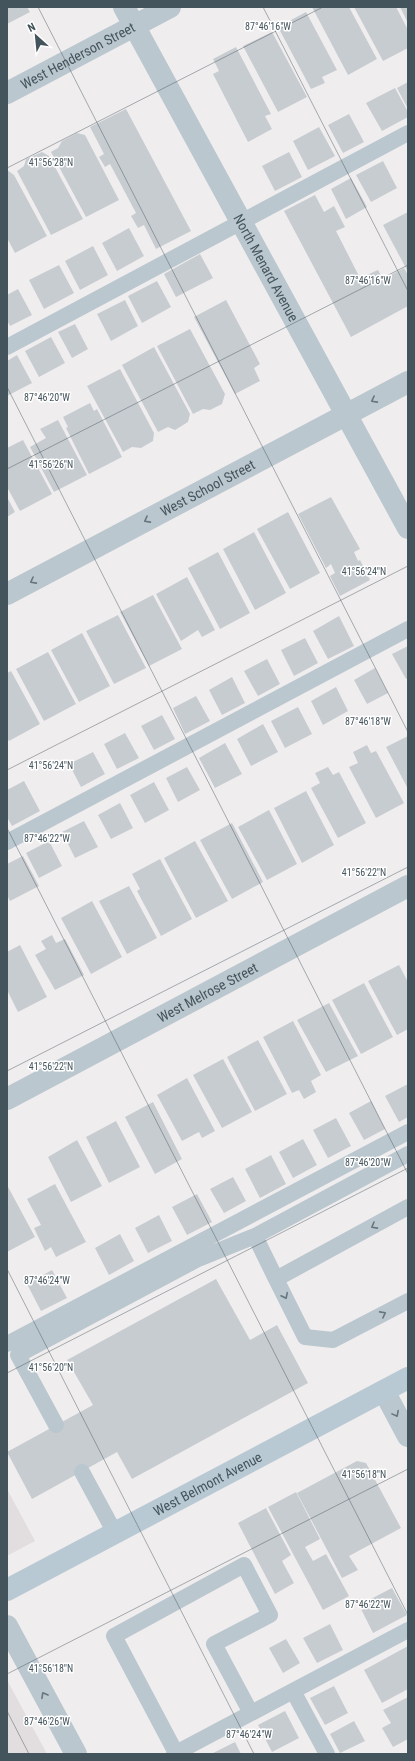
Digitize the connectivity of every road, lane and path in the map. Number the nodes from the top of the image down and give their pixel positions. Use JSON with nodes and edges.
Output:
{"nodes":[{"id":1,"x":124,"y":7,"type":"edge"},
{"id":2,"x":170,"y":7,"type":"edge"},
{"id":3,"x":134,"y":26,"type":"junction"},
{"id":4,"x":7,"y":93,"type":"edge"},
{"id":5,"x":408,"y":133,"type":"edge"},
{"id":6,"x":241,"y":222,"type":"junction"},
{"id":7,"x":7,"y":347,"type":"edge"},
{"id":8,"x":408,"y":382,"type":"edge"},
{"id":9,"x":346,"y":414,"type":"junction"},
{"id":10,"x":408,"y":528,"type":"edge"},
{"id":11,"x":7,"y":594,"type":"edge"},
{"id":12,"x":408,"y":629,"type":"edge"},
{"id":13,"x":7,"y":842,"type":"edge"},
{"id":14,"x":408,"y":886,"type":"edge"},
{"id":15,"x":7,"y":1099,"type":"edge"},
{"id":16,"x":408,"y":1132,"type":"edge"},
{"id":17,"x":408,"y":1154,"type":"edge"},
{"id":18,"x":408,"y":1207,"type":"edge"},
{"id":19,"x":254,"y":1236,"type":"junction"},
{"id":20,"x":276,"y":1279,"type":"junction"},
{"id":21,"x":408,"y":1301,"type":"edge"},
{"id":22,"x":7,"y":1344,"type":"edge"},
{"id":23,"x":408,"y":1378,"type":"edge"},
{"id":24,"x":384,"y":1391,"type":"junction"},
{"id":25,"x":56,"y":1425,"type":"dead end"},
{"id":26,"x":408,"y":1436,"type":"edge"},
{"id":27,"x":82,"y":1472,"type":"dead end"},
{"id":28,"x":115,"y":1533,"type":"junction"},
{"id":29,"x":7,"y":1590,"type":"edge"},
{"id":30,"x":7,"y":1626,"type":"edge"},
{"id":31,"x":408,"y":1630,"type":"edge"},
{"id":32,"x":293,"y":1691,"type":"junction"},
{"id":33,"x":252,"y":1713,"type":"junction"},
{"id":34,"x":76,"y":1754,"type":"edge"},
{"id":35,"x":175,"y":1754,"type":"edge"},
{"id":36,"x":327,"y":1754,"type":"edge"}],
"edges":[{"from":1,"to":3,"type":"street","name":"North Menard Avenue"},
{"from":2,"to":3,"type":"street","name":"West Henderson Street"},
{"from":3,"to":4,"type":"street","name":"West Henderson Street"},
{"from":3,"to":6,"type":"street","name":"North Menard Avenue"},
{"from":5,"to":6,"type":"lane"},
{"from":6,"to":7,"type":"lane"},
{"from":6,"to":9,"type":"street","name":"North Menard Avenue"},
{"from":8,"to":9,"type":"street","name":"West School Street","one_way":true},
{"from":9,"to":10,"type":"street","name":"North Menard Avenue"},
{"from":9,"to":11,"type":"street","name":"West School Street","one_way":true},
{"from":12,"to":13,"type":"lane"},
{"from":14,"to":15,"type":"street","name":"West Melrose Street"},
{"from":16,"to":22,"type":"lane"},
{"from":17,"to":19,"type":"lane"},
{"from":18,"to":20,"type":"lane","one_way":true},
{"from":19,"to":20,"type":"lane"},
{"from":19,"to":25,"type":"lane"},
{"from":20,"to":21,"type":"lane","one_way":true},
{"from":23,"to":24,"type":"main road","name":"West Belmont Avenue"},
{"from":24,"to":26,"type":"street","one_way":true},
{"from":24,"to":28,"type":"main road","name":"West Belmont Avenue"},
{"from":27,"to":28,"type":"lane"},
{"from":28,"to":29,"type":"main road","name":"West Belmont Avenue"},
{"from":34,"to":30,"type":"street","one_way":true},
{"from":31,"to":32,"type":"lane"},
{"from":32,"to":33,"type":"lane"},
{"from":32,"to":36,"type":"lane"},
{"from":33,"to":35,"type":"lane"},
{"from":33,"to":35,"type":"lane"}]}
